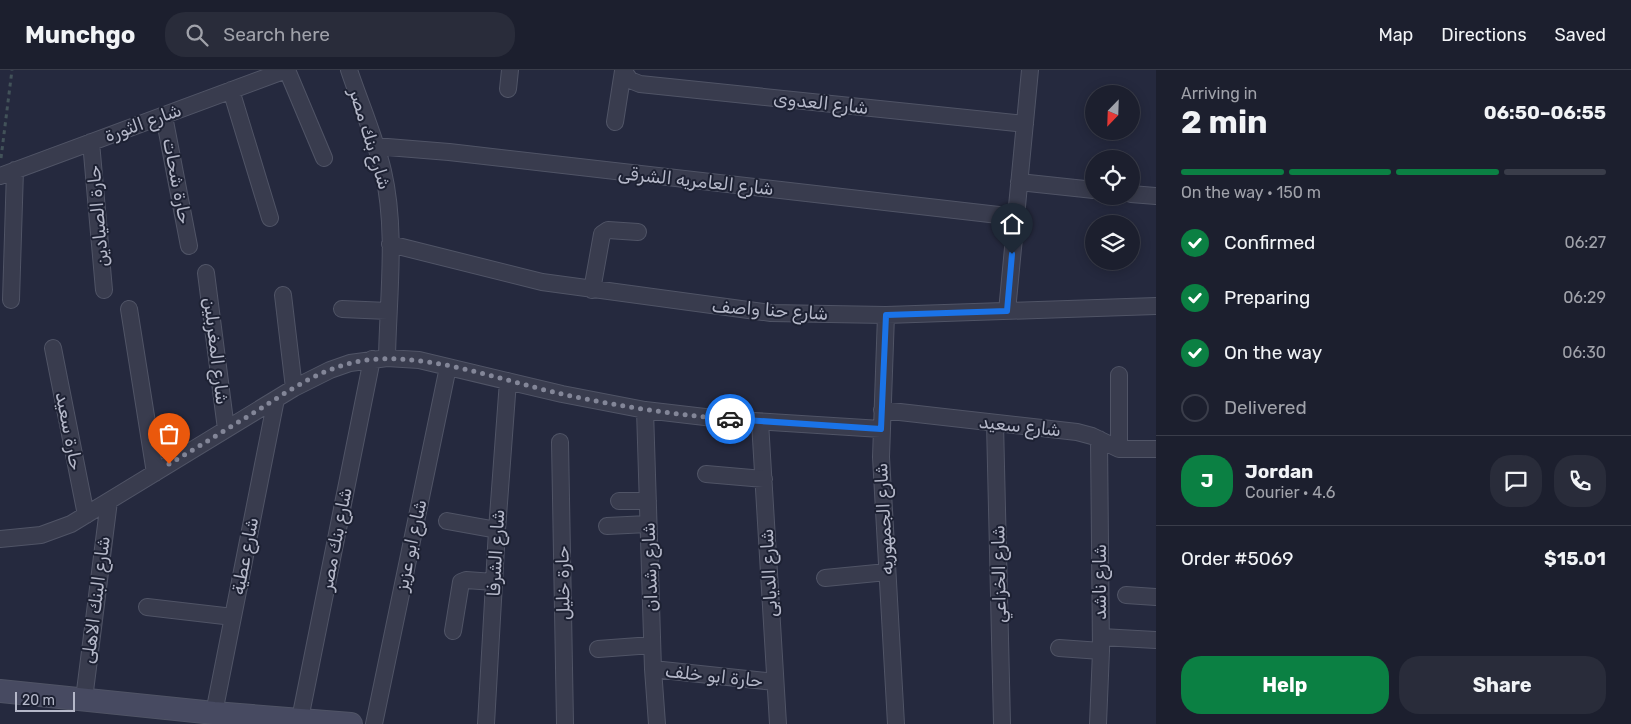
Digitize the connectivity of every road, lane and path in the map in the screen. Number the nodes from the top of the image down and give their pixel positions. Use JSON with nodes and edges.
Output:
{"nodes":[{"id":1,"x":12,"y":70,"type":"edge"},
{"id":2,"x":286,"y":70,"type":"edge"},
{"id":3,"x":349,"y":70,"type":"edge"},
{"id":4,"x":510,"y":70,"type":"edge"},
{"id":5,"x":623,"y":70,"type":"edge"},
{"id":6,"x":1030,"y":70,"type":"edge"},
{"id":7,"x":231,"y":90,"type":"junction"},
{"id":8,"x":508,"y":90,"type":"dead end"},
{"id":9,"x":164,"y":116,"type":"junction"},
{"id":10,"x":615,"y":122,"type":"dead end"},
{"id":11,"x":1025,"y":124,"type":"junction"},
{"id":12,"x":91,"y":142,"type":"junction"},
{"id":13,"x":376,"y":146,"type":"junction"},
{"id":14,"x":324,"y":158,"type":"dead end"},
{"id":15,"x":5,"y":171,"type":"edge"},
{"id":16,"x":1020,"y":182,"type":"junction"},
{"id":17,"x":1085,"y":189,"type":"edge"},
{"id":18,"x":1140,"y":195,"type":"edge"},
{"id":19,"x":1156,"y":196,"type":"edge"},
{"id":20,"x":1016,"y":217,"type":"junction"},
{"id":21,"x":270,"y":218,"type":"dead end"},
{"id":22,"x":638,"y":232,"type":"dead end"},
{"id":23,"x":390,"y":244,"type":"junction"},
{"id":24,"x":189,"y":246,"type":"dead end"},
{"id":25,"x":206,"y":273,"type":"dead end"},
{"id":26,"x":104,"y":290,"type":"dead end"},
{"id":27,"x":592,"y":290,"type":"junction"},
{"id":28,"x":283,"y":295,"type":"dead end"},
{"id":29,"x":11,"y":300,"type":"dead end"},
{"id":30,"x":1156,"y":306,"type":"edge"},
{"id":31,"x":129,"y":309,"type":"dead end"},
{"id":32,"x":342,"y":309,"type":"dead end"},
{"id":33,"x":388,"y":311,"type":"junction"},
{"id":34,"x":1007,"y":311,"type":"junction"},
{"id":35,"x":886,"y":315,"type":"junction"},
{"id":36,"x":53,"y":348,"type":"dead end"},
{"id":37,"x":379,"y":358,"type":"junction"},
{"id":38,"x":448,"y":367,"type":"junction"},
{"id":39,"x":1119,"y":375,"type":"dead end"},
{"id":40,"x":508,"y":382,"type":"junction"},
{"id":41,"x":294,"y":388,"type":"junction"},
{"id":42,"x":276,"y":399,"type":"junction"},
{"id":43,"x":645,"y":410,"type":"junction"},
{"id":44,"x":882,"y":410,"type":"junction"},
{"id":45,"x":760,"y":422,"type":"junction"},
{"id":46,"x":995,"y":423,"type":"junction"},
{"id":47,"x":226,"y":429,"type":"junction"},
{"id":48,"x":881,"y":429,"type":"junction"},
{"id":49,"x":1100,"y":439,"type":"junction"},
{"id":50,"x":560,"y":442,"type":"dead end"},
{"id":51,"x":1120,"y":448,"type":"junction"},
{"id":52,"x":1156,"y":449,"type":"edge"},
{"id":53,"x":155,"y":473,"type":"junction"},
{"id":54,"x":706,"y":474,"type":"dead end"},
{"id":55,"x":764,"y":479,"type":"junction"},
{"id":56,"x":109,"y":501,"type":"junction"},
{"id":57,"x":618,"y":501,"type":"dead end"},
{"id":58,"x":648,"y":501,"type":"junction"},
{"id":59,"x":86,"y":515,"type":"junction"},
{"id":60,"x":447,"y":520,"type":"dead end"},
{"id":61,"x":648,"y":524,"type":"junction"},
{"id":62,"x":607,"y":526,"type":"dead end"},
{"id":63,"x":496,"y":530,"type":"junction"},
{"id":64,"x":0,"y":540,"type":"edge"},
{"id":65,"x":887,"y":572,"type":"junction"},
{"id":66,"x":825,"y":578,"type":"dead end"},
{"id":67,"x":494,"y":582,"type":"junction"},
{"id":68,"x":1126,"y":595,"type":"dead end"},
{"id":69,"x":1156,"y":597,"type":"edge"},
{"id":70,"x":148,"y":607,"type":"dead end"},
{"id":71,"x":233,"y":617,"type":"junction"},
{"id":72,"x":452,"y":631,"type":"dead end"},
{"id":73,"x":1156,"y":640,"type":"edge"},
{"id":74,"x":1101,"y":644,"type":"junction"},
{"id":75,"x":652,"y":645,"type":"junction"},
{"id":76,"x":1059,"y":648,"type":"dead end"},
{"id":77,"x":598,"y":649,"type":"dead end"},
{"id":78,"x":653,"y":669,"type":"junction"},
{"id":79,"x":775,"y":682,"type":"junction"},
{"id":80,"x":0,"y":691,"type":"edge"},
{"id":81,"x":84,"y":699,"type":"junction"},
{"id":82,"x":214,"y":713,"type":"junction"},
{"id":83,"x":305,"y":721,"type":"edge"},
{"id":84,"x":351,"y":724,"type":"edge"},
{"id":85,"x":374,"y":724,"type":"edge"},
{"id":86,"x":486,"y":724,"type":"edge"},
{"id":87,"x":565,"y":724,"type":"edge"},
{"id":88,"x":657,"y":724,"type":"edge"},
{"id":89,"x":778,"y":724,"type":"edge"},
{"id":90,"x":896,"y":724,"type":"edge"},
{"id":91,"x":1002,"y":724,"type":"edge"},
{"id":92,"x":1098,"y":724,"type":"edge"}],
"edges":[{"from":1,"to":15,"type":"path"},
{"from":2,"to":7,"type":"street","name":"شارع الثورة"},
{"from":2,"to":14,"type":"street"},
{"from":3,"to":13,"type":"street","name":"شارع بنك مصر"},
{"from":4,"to":8,"type":"street"},
{"from":5,"to":10,"type":"street"},
{"from":5,"to":11,"type":"street","name":"شارع العدوى"},
{"from":6,"to":11,"type":"street"},
{"from":7,"to":9,"type":"street","name":"شارع الثورة"},
{"from":7,"to":21,"type":"street"},
{"from":9,"to":12,"type":"street","name":"شارع الثورة"},
{"from":9,"to":24,"type":"street","name":"حارة شحات"},
{"from":11,"to":16,"type":"street"},
{"from":12,"to":15,"type":"street","name":"شارع الثورة"},
{"from":12,"to":26,"type":"street","name":"حارة الصيادين"},
{"from":13,"to":20,"type":"street","name":"شارع العامريه الشرقى"},
{"from":13,"to":23,"type":"street","name":"شارع بنك مصر"},
{"from":15,"to":29,"type":"street"},
{"from":16,"to":17,"type":"street"},
{"from":16,"to":20,"type":"street"},
{"from":18,"to":19,"type":"street"},
{"from":20,"to":34,"type":"street"},
{"from":22,"to":27,"type":"street"},
{"from":23,"to":27,"type":"street","name":"شارع حنا واصف"},
{"from":23,"to":33,"type":"street","name":"شارع بنك مصر"},
{"from":25,"to":47,"type":"street","name":"شارع المغربلين"},
{"from":27,"to":35,"type":"street","name":"شارع حنا واصف"},
{"from":28,"to":41,"type":"street"},
{"from":30,"to":34,"type":"street","name":"شارع حنا واصف"},
{"from":31,"to":53,"type":"street"},
{"from":32,"to":33,"type":"street"},
{"from":33,"to":37,"type":"street","name":"شارع بنك مصر"},
{"from":34,"to":35,"type":"street","name":"شارع حنا واصف"},
{"from":35,"to":44,"type":"street","name":"شارع الجمهوريه"},
{"from":36,"to":59,"type":"street","name":"حارة سعيد"},
{"from":37,"to":38,"type":"street"},
{"from":37,"to":41,"type":"street"},
{"from":37,"to":83,"type":"street","name":"شارع بنك مصر"},
{"from":38,"to":40,"type":"street"},
{"from":38,"to":85,"type":"street","name":"شارع ابو عزيز"},
{"from":39,"to":51,"type":"street"},
{"from":40,"to":43,"type":"street"},
{"from":40,"to":63,"type":"street","name":"شارع الشرفا"},
{"from":41,"to":42,"type":"street"},
{"from":42,"to":47,"type":"street"},
{"from":42,"to":71,"type":"street","name":"شارع عطية"},
{"from":43,"to":45,"type":"street"},
{"from":43,"to":58,"type":"street","name":"شارع رشدان"},
{"from":44,"to":46,"type":"street","name":"شارع سعيد"},
{"from":44,"to":48,"type":"street","name":"شارع الجمهوريه"},
{"from":45,"to":48,"type":"street"},
{"from":45,"to":55,"type":"street","name":"شارع الديابى"},
{"from":46,"to":49,"type":"street","name":"شارع سعيد"},
{"from":46,"to":91,"type":"street","name":"شارع الخزاعي"},
{"from":47,"to":53,"type":"street"},
{"from":48,"to":65,"type":"street","name":"شارع الجمهوريه"},
{"from":49,"to":51,"type":"street","name":"شارع سعيد"},
{"from":49,"to":74,"type":"street","name":"شارع ناشد"},
{"from":50,"to":87,"type":"street","name":"حارة خليل"},
{"from":51,"to":52,"type":"street","name":"شارع سعيد"},
{"from":53,"to":56,"type":"street"},
{"from":54,"to":55,"type":"street"},
{"from":55,"to":79,"type":"street","name":"شارع الديابى"},
{"from":56,"to":59,"type":"street"},
{"from":56,"to":81,"type":"street","name":"شارع البنك الاهلى"},
{"from":57,"to":58,"type":"street"},
{"from":58,"to":61,"type":"street","name":"شارع رشدان"},
{"from":59,"to":64,"type":"street"},
{"from":60,"to":63,"type":"street"},
{"from":61,"to":62,"type":"street"},
{"from":61,"to":75,"type":"street","name":"شارع رشدان"},
{"from":63,"to":67,"type":"street","name":"شارع الشرفا"},
{"from":65,"to":66,"type":"street"},
{"from":65,"to":90,"type":"street","name":"شارع الجمهوريه"},
{"from":67,"to":72,"type":"street"},
{"from":67,"to":86,"type":"street","name":"شارع الشرفا"},
{"from":68,"to":69,"type":"street"},
{"from":70,"to":71,"type":"street"},
{"from":71,"to":82,"type":"street","name":"شارع عطية"},
{"from":73,"to":74,"type":"street"},
{"from":74,"to":76,"type":"street"},
{"from":74,"to":92,"type":"street","name":"شارع ناشد"},
{"from":75,"to":77,"type":"street"},
{"from":75,"to":78,"type":"street","name":"شارع رشدان"},
{"from":78,"to":79,"type":"street","name":"حارة ابو خلف"},
{"from":78,"to":88,"type":"street","name":"شارع رشدان"},
{"from":79,"to":89,"type":"street","name":"شارع الديابى"},
{"from":80,"to":81,"type":"main road"},
{"from":81,"to":82,"type":"main road"},
{"from":82,"to":83,"type":"main road"},
{"from":83,"to":84,"type":"main road"}]}
